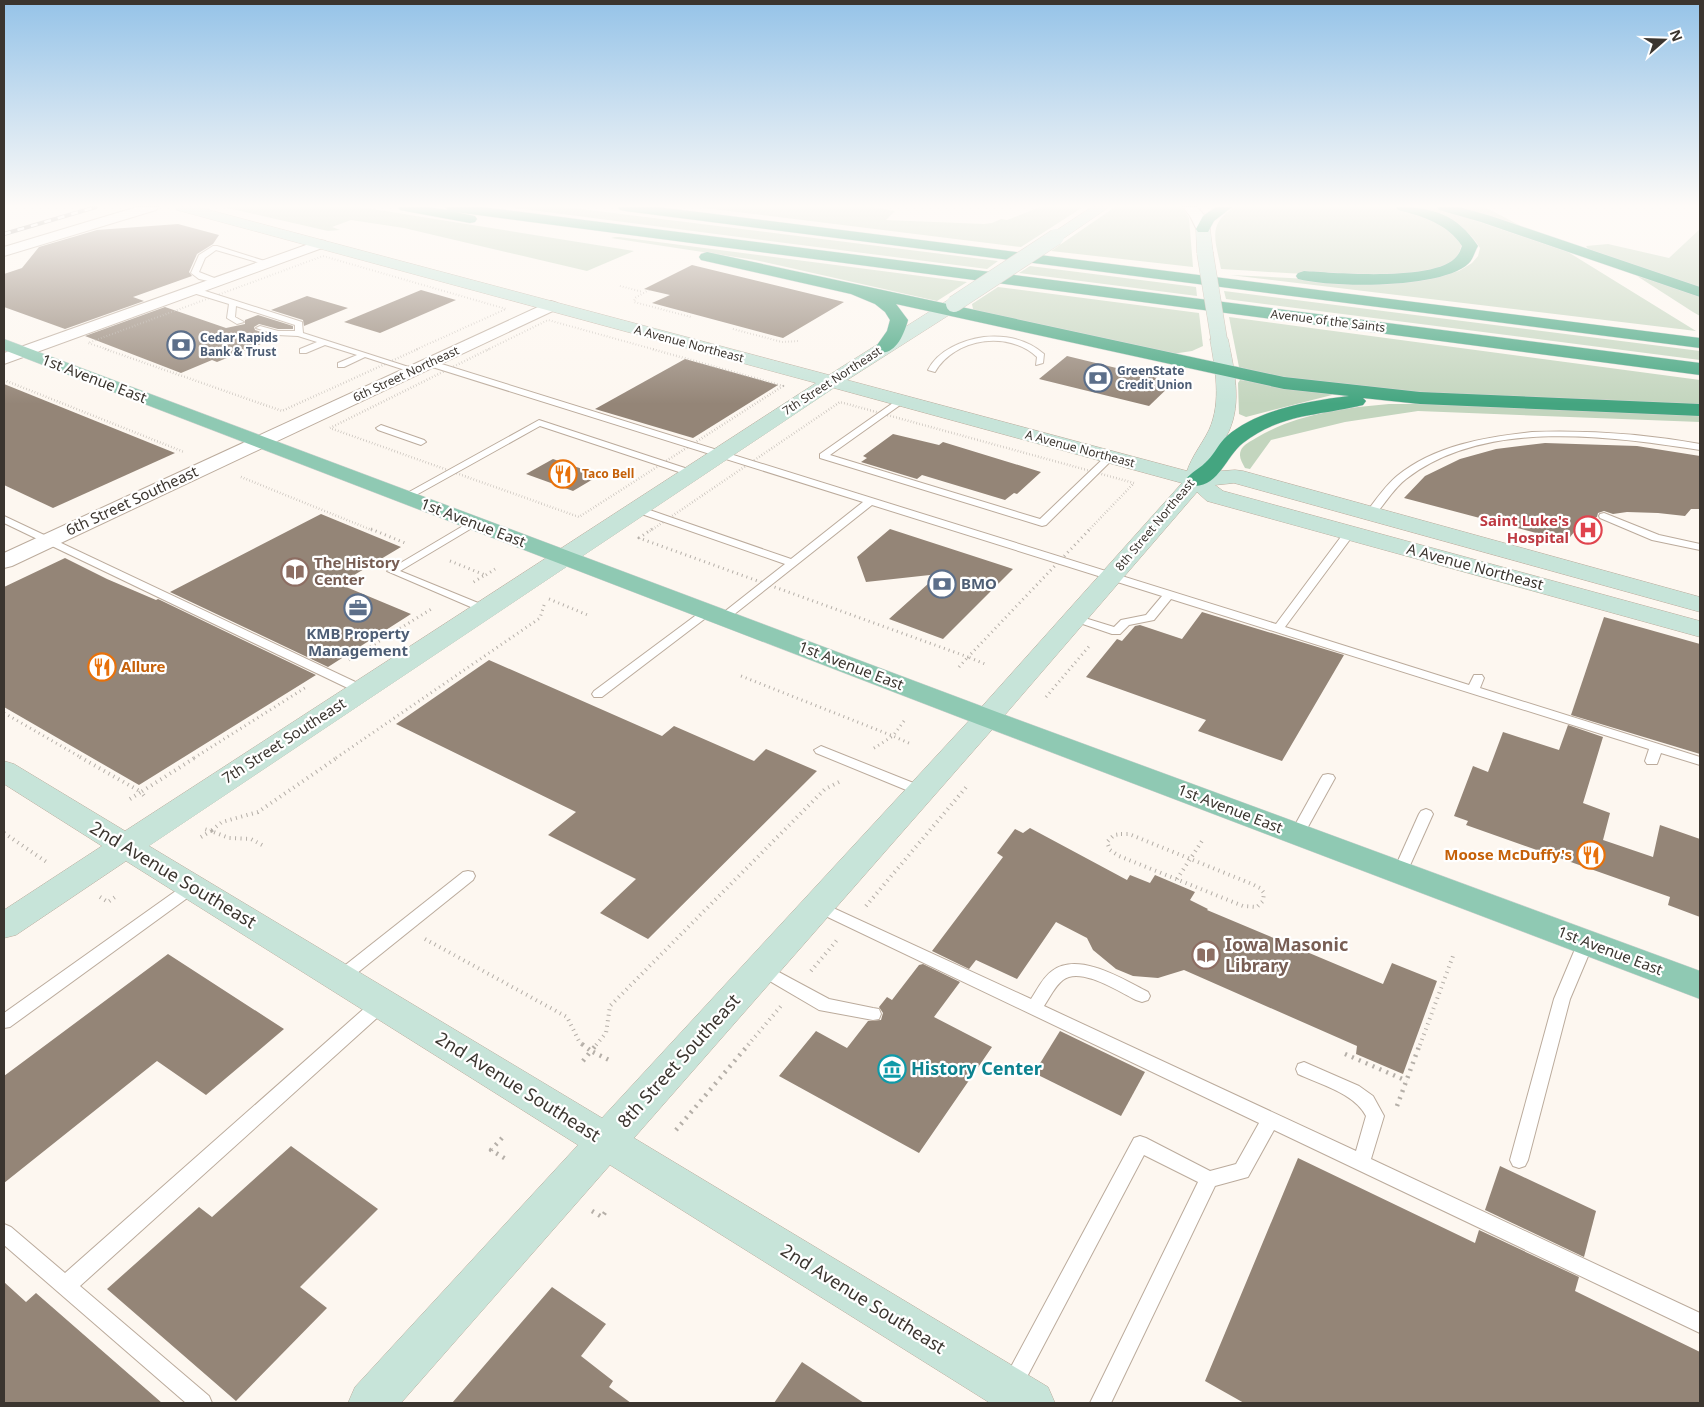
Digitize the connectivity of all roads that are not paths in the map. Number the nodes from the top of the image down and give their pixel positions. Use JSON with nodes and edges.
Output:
{"nodes":[{"id":1,"x":195,"y":273,"type":"edge"},
{"id":2,"x":241,"y":273,"type":"edge"},
{"id":3,"x":427,"y":273,"type":"edge"},
{"id":4,"x":784,"y":273,"type":"edge"},
{"id":5,"x":956,"y":273,"type":"edge"},
{"id":6,"x":1002,"y":273,"type":"edge"},
{"id":7,"x":1145,"y":273,"type":"edge"},
{"id":8,"x":1208,"y":273,"type":"edge"},
{"id":9,"x":1247,"y":273,"type":"edge"},
{"id":10,"x":1439,"y":273,"type":"edge"},
{"id":11,"x":1643,"y":273,"type":"edge"},
{"id":12,"x":218,"y":281,"type":"junction"},
{"id":13,"x":193,"y":290,"type":"junction"},
{"id":14,"x":856,"y":290,"type":"junction"},
{"id":15,"x":1700,"y":292,"type":"edge"},
{"id":16,"x":232,"y":303,"type":"junction"},
{"id":17,"x":551,"y":306,"type":"junction"},
{"id":18,"x":950,"y":307,"type":"junction"},
{"id":19,"x":240,"y":322,"type":"dead end"},
{"id":20,"x":260,"y":328,"type":"dead end"},
{"id":21,"x":300,"y":334,"type":"junction"},
{"id":22,"x":325,"y":342,"type":"junction"},
{"id":23,"x":1700,"y":343,"type":"edge"},
{"id":24,"x":884,"y":348,"type":"junction"},
{"id":25,"x":303,"y":351,"type":"dead end"},
{"id":26,"x":11,"y":352,"type":"edge"},
{"id":27,"x":365,"y":354,"type":"junction"},
{"id":28,"x":1039,"y":364,"type":"dead end"},
{"id":29,"x":341,"y":365,"type":"dead end"},
{"id":30,"x":422,"y":366,"type":"junction"},
{"id":31,"x":1696,"y":369,"type":"edge"},
{"id":32,"x":932,"y":370,"type":"dead end"},
{"id":33,"x":1224,"y":371,"type":"junction"},
{"id":34,"x":831,"y":382,"type":"junction"},
{"id":35,"x":529,"y":385,"type":"dead end"},
{"id":36,"x":519,"y":391,"type":"junction"},
{"id":37,"x":509,"y":397,"type":"dead end"},
{"id":38,"x":1420,"y":398,"type":"junction"},
{"id":39,"x":575,"y":400,"type":"dead end"},
{"id":40,"x":900,"y":401,"type":"junction"},
{"id":41,"x":564,"y":406,"type":"junction"},
{"id":42,"x":1700,"y":410,"type":"edge"},
{"id":43,"x":381,"y":428,"type":"dead end"},
{"id":44,"x":260,"y":441,"type":"junction"},
{"id":45,"x":421,"y":442,"type":"dead end"},
{"id":46,"x":1700,"y":447,"type":"edge"},
{"id":47,"x":719,"y":455,"type":"junction"},
{"id":48,"x":1110,"y":457,"type":"junction"},
{"id":49,"x":691,"y":473,"type":"junction"},
{"id":50,"x":1196,"y":480,"type":"junction"},
{"id":51,"x":404,"y":497,"type":"junction"},
{"id":52,"x":870,"y":502,"type":"junction"},
{"id":53,"x":638,"y":509,"type":"junction"},
{"id":54,"x":1370,"y":514,"type":"junction"},
{"id":55,"x":1604,"y":516,"type":"dead end"},
{"id":56,"x":4,"y":519,"type":"edge"},
{"id":57,"x":473,"y":523,"type":"junction"},
{"id":58,"x":1350,"y":532,"type":"junction"},
{"id":59,"x":48,"y":540,"type":"junction"},
{"id":60,"x":1700,"y":547,"type":"edge"},
{"id":61,"x":564,"y":558,"type":"junction"},
{"id":62,"x":4,"y":561,"type":"edge"},
{"id":63,"x":793,"y":563,"type":"junction"},
{"id":64,"x":1111,"y":577,"type":"junction"},
{"id":65,"x":1169,"y":595,"type":"junction"},
{"id":66,"x":1700,"y":605,"type":"edge"},
{"id":67,"x":484,"y":609,"type":"junction"},
{"id":68,"x":715,"y":615,"type":"junction"},
{"id":69,"x":1075,"y":618,"type":"junction"},
{"id":70,"x":1278,"y":629,"type":"junction"},
{"id":71,"x":1700,"y":629,"type":"edge"},
{"id":72,"x":1478,"y":678,"type":"dead end"},
{"id":73,"x":362,"y":690,"type":"junction"},
{"id":74,"x":598,"y":694,"type":"dead end"},
{"id":75,"x":1476,"y":695,"type":"junction"},
{"id":76,"x":987,"y":718,"type":"junction"},
{"id":77,"x":1656,"y":747,"type":"junction"},
{"id":78,"x":822,"y":750,"type":"dead end"},
{"id":79,"x":1652,"y":761,"type":"dead end"},
{"id":80,"x":1700,"y":761,"type":"edge"},
{"id":81,"x":4,"y":771,"type":"edge"},
{"id":82,"x":1328,"y":778,"type":"dead end"},
{"id":83,"x":922,"y":791,"type":"junction"},
{"id":84,"x":1426,"y":814,"type":"dead end"},
{"id":85,"x":1297,"y":834,"type":"junction"},
{"id":86,"x":124,"y":846,"type":"junction"},
{"id":87,"x":1400,"y":872,"type":"junction"},
{"id":88,"x":468,"y":876,"type":"dead end"},
{"id":89,"x":192,"y":887,"type":"junction"},
{"id":90,"x":818,"y":906,"type":"junction"},
{"id":91,"x":4,"y":926,"type":"edge"},
{"id":92,"x":1586,"y":942,"type":"junction"},
{"id":93,"x":762,"y":969,"type":"junction"},
{"id":94,"x":340,"y":978,"type":"junction"},
{"id":95,"x":1700,"y":985,"type":"edge"},
{"id":96,"x":1142,"y":996,"type":"dead end"},
{"id":97,"x":382,"y":1003,"type":"junction"},
{"id":98,"x":1034,"y":1008,"type":"junction"},
{"id":99,"x":873,"y":1014,"type":"dead end"},
{"id":100,"x":4,"y":1022,"type":"edge"},
{"id":101,"x":1304,"y":1069,"type":"dead end"},
{"id":102,"x":1270,"y":1120,"type":"junction"},
{"id":103,"x":606,"y":1142,"type":"junction"},
{"id":104,"x":1519,"y":1160,"type":"dead end"},
{"id":105,"x":1361,"y":1163,"type":"junction"},
{"id":106,"x":1208,"y":1179,"type":"junction"},
{"id":107,"x":4,"y":1233,"type":"edge"},
{"id":108,"x":65,"y":1286,"type":"junction"},
{"id":109,"x":1700,"y":1323,"type":"edge"},
{"id":110,"x":1021,"y":1396,"type":"edge"},
{"id":111,"x":202,"y":1403,"type":"edge"},
{"id":112,"x":371,"y":1403,"type":"edge"},
{"id":113,"x":1100,"y":1403,"type":"edge"}],
"edges":[{"from":1,"to":12,"type":"lane"},
{"from":2,"to":12,"type":"street"},
{"from":3,"to":17,"type":"main road","name":"A Avenue Northeast"},
{"from":4,"to":14,"type":"highway"},
{"from":5,"to":31,"type":"highway","name":"Avenue of the Saints"},
{"from":6,"to":18,"type":"main road","name":"7th Street Northeast","bridge":true},
{"from":7,"to":23,"type":"highway","name":"Avenue of the Saints"},
{"from":8,"to":33,"type":"main road","name":"8th Street Northeast","bridge":true},
{"from":9,"to":10,"type":"highway"},
{"from":11,"to":15,"type":"highway"},
{"from":12,"to":13,"type":"street"},
{"from":13,"to":16,"type":"lane"},
{"from":13,"to":26,"type":"street"},
{"from":14,"to":18,"type":"highway"},
{"from":14,"to":24,"type":"highway"},
{"from":16,"to":19,"type":"lane"},
{"from":16,"to":21,"type":"lane"},
{"from":17,"to":30,"type":"street","name":"6th Street Northeast"},
{"from":17,"to":34,"type":"main road","name":"A Avenue Northeast"},
{"from":18,"to":24,"type":"main road","name":"7th Street Northeast"},
{"from":18,"to":33,"type":"highway"},
{"from":20,"to":21,"type":"lane"},
{"from":21,"to":22,"type":"lane"},
{"from":22,"to":25,"type":"lane"},
{"from":22,"to":27,"type":"lane"},
{"from":24,"to":34,"type":"main road","name":"7th Street Northeast"},
{"from":26,"to":44,"type":"main road","name":"1st Avenue East"},
{"from":27,"to":29,"type":"lane"},
{"from":27,"to":30,"type":"lane"},
{"from":28,"to":32,"type":"lane"},
{"from":30,"to":36,"type":"lane"},
{"from":30,"to":44,"type":"street","name":"6th Street Northeast"},
{"from":33,"to":38,"type":"highway"},
{"from":33,"to":50,"type":"main road","name":"8th Street Northeast"},
{"from":34,"to":40,"type":"main road","name":"A Avenue Northeast"},
{"from":34,"to":47,"type":"main road","name":"7th Street Northeast"},
{"from":35,"to":36,"type":"lane"},
{"from":36,"to":37,"type":"lane"},
{"from":36,"to":41,"type":"lane"},
{"from":38,"to":42,"type":"highway"},
{"from":38,"to":50,"type":"highway"},
{"from":39,"to":41,"type":"lane"},
{"from":40,"to":48,"type":"main road","name":"A Avenue Northeast"},
{"from":40,"to":48,"type":"lane"},
{"from":41,"to":47,"type":"lane"},
{"from":43,"to":45,"type":"lane"},
{"from":44,"to":51,"type":"main road","name":"1st Avenue East"},
{"from":44,"to":59,"type":"street","name":"6th Street Southeast"},
{"from":46,"to":54,"type":"lane"},
{"from":47,"to":49,"type":"main road","name":"7th Street Northeast"},
{"from":47,"to":52,"type":"lane"},
{"from":48,"to":50,"type":"main road","name":"A Avenue Northeast"},
{"from":49,"to":51,"type":"lane"},
{"from":49,"to":53,"type":"main road","name":"7th Street Northeast"},
{"from":50,"to":54,"type":"main road","name":"A Avenue Northeast"},
{"from":50,"to":58,"type":"main road","name":"A Avenue Northeast"},
{"from":50,"to":64,"type":"main road","name":"8th Street Northeast"},
{"from":51,"to":57,"type":"main road","name":"1st Avenue East"},
{"from":52,"to":63,"type":"lane"},
{"from":52,"to":64,"type":"lane"},
{"from":53,"to":61,"type":"main road","name":"7th Street Northeast"},
{"from":53,"to":63,"type":"lane"},
{"from":54,"to":66,"type":"main road","name":"A Avenue Northeast"},
{"from":55,"to":60,"type":"lane"},
{"from":56,"to":59,"type":"lane"},
{"from":57,"to":61,"type":"main road","name":"1st Avenue East"},
{"from":57,"to":67,"type":"lane"},
{"from":58,"to":70,"type":"lane"},
{"from":58,"to":71,"type":"main road","name":"A Avenue Northeast"},
{"from":59,"to":62,"type":"street","name":"6th Street Southeast"},
{"from":59,"to":73,"type":"lane"},
{"from":61,"to":67,"type":"main road","name":"7th Street Southeast"},
{"from":61,"to":68,"type":"main road","name":"1st Avenue East"},
{"from":63,"to":68,"type":"lane"},
{"from":64,"to":65,"type":"lane"},
{"from":64,"to":69,"type":"main road","name":"8th Street Northeast"},
{"from":65,"to":69,"type":"lane"},
{"from":65,"to":70,"type":"lane"},
{"from":67,"to":73,"type":"main road","name":"7th Street Southeast"},
{"from":68,"to":74,"type":"lane"},
{"from":68,"to":76,"type":"main road","name":"1st Avenue East"},
{"from":69,"to":76,"type":"main road","name":"8th Street Northeast"},
{"from":70,"to":75,"type":"lane"},
{"from":72,"to":75,"type":"lane"},
{"from":73,"to":86,"type":"main road","name":"7th Street Southeast"},
{"from":75,"to":77,"type":"lane"},
{"from":76,"to":83,"type":"main road","name":"8th Street Southeast"},
{"from":76,"to":85,"type":"main road","name":"1st Avenue East"},
{"from":77,"to":79,"type":"lane"},
{"from":77,"to":80,"type":"lane"},
{"from":78,"to":83,"type":"lane"},
{"from":81,"to":86,"type":"main road","name":"2nd Avenue Southeast"},
{"from":82,"to":85,"type":"lane"},
{"from":83,"to":90,"type":"main road","name":"8th Street Southeast"},
{"from":84,"to":87,"type":"lane"},
{"from":85,"to":87,"type":"main road","name":"1st Avenue East"},
{"from":86,"to":89,"type":"main road","name":"2nd Avenue Southeast"},
{"from":86,"to":91,"type":"main road","name":"7th Street Southeast"},
{"from":87,"to":92,"type":"main road","name":"1st Avenue East"},
{"from":88,"to":94,"type":"lane"},
{"from":89,"to":94,"type":"main road","name":"2nd Avenue Southeast"},
{"from":89,"to":100,"type":"lane"},
{"from":90,"to":93,"type":"main road","name":"8th Street Southeast"},
{"from":90,"to":98,"type":"lane"},
{"from":92,"to":95,"type":"main road","name":"1st Avenue East"},
{"from":92,"to":104,"type":"lane"},
{"from":93,"to":99,"type":"lane"},
{"from":93,"to":103,"type":"main road","name":"8th Street Southeast"},
{"from":94,"to":97,"type":"main road","name":"2nd Avenue Southeast"},
{"from":96,"to":98,"type":"lane"},
{"from":97,"to":103,"type":"main road","name":"2nd Avenue Southeast"},
{"from":97,"to":108,"type":"lane"},
{"from":98,"to":102,"type":"lane"},
{"from":101,"to":105,"type":"lane"},
{"from":102,"to":105,"type":"lane"},
{"from":102,"to":106,"type":"lane"},
{"from":103,"to":110,"type":"main road","name":"2nd Avenue Southeast"},
{"from":103,"to":112,"type":"main road","name":"8th Street Southeast"},
{"from":105,"to":109,"type":"lane"},
{"from":106,"to":110,"type":"lane"},
{"from":106,"to":113,"type":"lane"},
{"from":107,"to":108,"type":"lane"},
{"from":108,"to":111,"type":"lane"}]}
